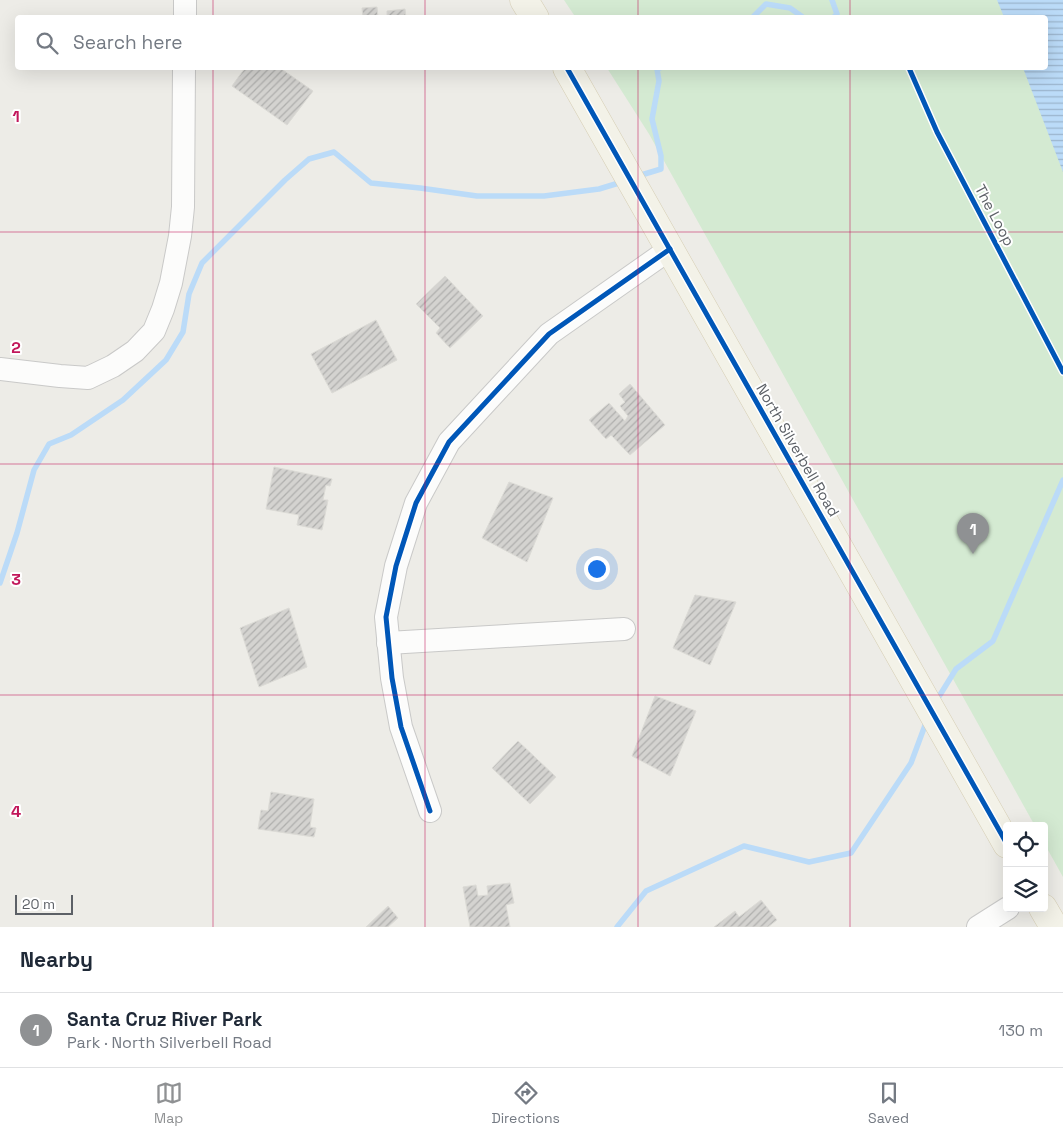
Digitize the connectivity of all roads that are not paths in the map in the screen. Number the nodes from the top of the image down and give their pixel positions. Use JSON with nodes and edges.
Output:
{"nodes":[{"id":1,"x":185,"y":0,"type":"edge"},
{"id":2,"x":524,"y":0,"type":"edge"},
{"id":3,"x":185,"y":15,"type":"edge"},
{"id":4,"x":533,"y":15,"type":"edge"},
{"id":5,"x":184,"y":70,"type":"edge"},
{"id":6,"x":568,"y":70,"type":"edge"},
{"id":7,"x":670,"y":249,"type":"junction"},
{"id":8,"x":0,"y":369,"type":"edge"},
{"id":9,"x":624,"y":629,"type":"dead end"},
{"id":10,"x":388,"y":643,"type":"junction"},
{"id":11,"x":430,"y":810,"type":"dead end"},
{"id":12,"x":1003,"y":837,"type":"edge"},
{"id":13,"x":1003,"y":911,"type":"edge"},
{"id":14,"x":1045,"y":912,"type":"edge"},
{"id":15,"x":978,"y":927,"type":"edge"},
{"id":16,"x":1054,"y":927,"type":"edge"}],
"edges":[{"from":1,"to":3,"type":"street"},
{"from":2,"to":4,"type":"main road"},
{"from":5,"to":8,"type":"street"},
{"from":6,"to":7,"type":"main road","name":"North Silverbell Road"},
{"from":7,"to":10,"type":"street"},
{"from":7,"to":12,"type":"main road","name":"North Silverbell Road"},
{"from":9,"to":10,"type":"street"},
{"from":10,"to":11,"type":"street"},
{"from":13,"to":15,"type":"street"},
{"from":14,"to":16,"type":"main road"}]}
